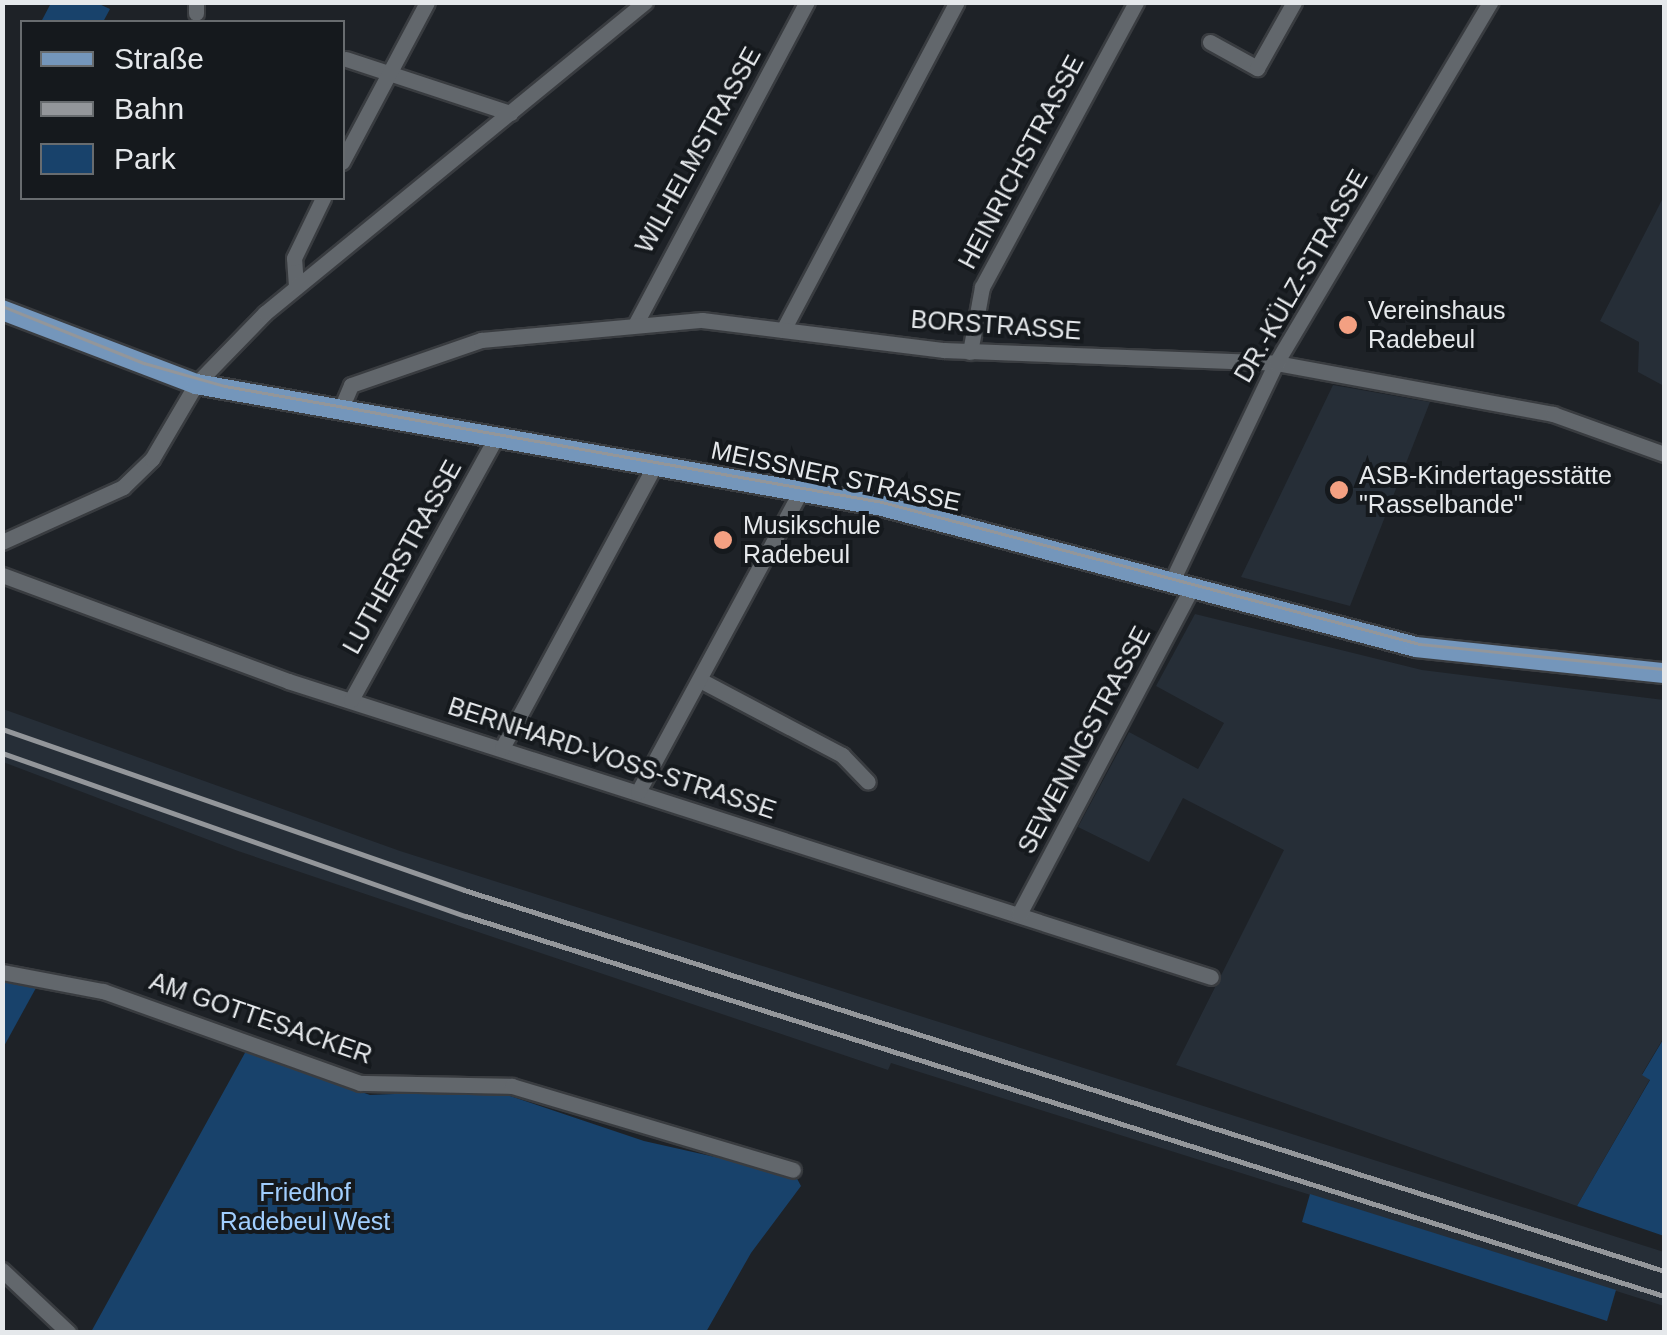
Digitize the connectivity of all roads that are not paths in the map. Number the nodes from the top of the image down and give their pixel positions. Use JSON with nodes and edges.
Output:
{"nodes":[{"id":1,"x":427,"y":2,"type":"edge"},
{"id":2,"x":645,"y":2,"type":"edge"},
{"id":3,"x":807,"y":2,"type":"edge"},
{"id":4,"x":957,"y":2,"type":"edge"},
{"id":5,"x":1136,"y":2,"type":"edge"},
{"id":6,"x":1294,"y":2,"type":"edge"},
{"id":7,"x":1490,"y":2,"type":"edge"},
{"id":8,"x":1210,"y":42,"type":"dead end"},
{"id":9,"x":346,"y":60,"type":"dead end"},
{"id":10,"x":389,"y":74,"type":"junction"},
{"id":11,"x":510,"y":113,"type":"junction"},
{"id":12,"x":345,"y":156,"type":"edge"},
{"id":13,"x":323,"y":200,"type":"edge"},
{"id":14,"x":296,"y":286,"type":"junction"},
{"id":15,"x":2,"y":310,"type":"edge"},
{"id":16,"x":636,"y":323,"type":"junction"},
{"id":17,"x":783,"y":330,"type":"junction"},
{"id":18,"x":970,"y":352,"type":"junction"},
{"id":19,"x":1276,"y":363,"type":"junction"},
{"id":20,"x":196,"y":384,"type":"junction"},
{"id":21,"x":340,"y":411,"type":"junction"},
{"id":22,"x":496,"y":437,"type":"junction"},
{"id":23,"x":1664,"y":454,"type":"edge"},
{"id":24,"x":655,"y":465,"type":"junction"},
{"id":25,"x":800,"y":490,"type":"junction"},
{"id":26,"x":2,"y":542,"type":"edge"},
{"id":27,"x":2,"y":574,"type":"edge"},
{"id":28,"x":1180,"y":586,"type":"junction"},
{"id":29,"x":1664,"y":673,"type":"edge"},
{"id":30,"x":700,"y":680,"type":"junction"},
{"id":31,"x":351,"y":700,"type":"junction"},
{"id":32,"x":502,"y":748,"type":"junction"},
{"id":33,"x":868,"y":782,"type":"dead end"},
{"id":34,"x":638,"y":792,"type":"junction"},
{"id":35,"x":1019,"y":914,"type":"junction"},
{"id":36,"x":2,"y":972,"type":"edge"},
{"id":37,"x":1210,"y":977,"type":"dead end"},
{"id":38,"x":793,"y":1170,"type":"dead end"},
{"id":39,"x":2,"y":1270,"type":"edge"},
{"id":40,"x":68,"y":1332,"type":"edge"}],
"edges":[{"from":1,"to":10,"type":"street"},
{"from":2,"to":11,"type":"street"},
{"from":3,"to":16,"type":"street","name":"WILHELMSTRASSE"},
{"from":4,"to":17,"type":"street"},
{"from":5,"to":18,"type":"street","name":"HEINRICHSTRASSE"},
{"from":6,"to":8,"type":"street"},
{"from":7,"to":19,"type":"street","name":"DR.-KÜLZ-STRASSE"},
{"from":9,"to":10,"type":"street"},
{"from":10,"to":11,"type":"street"},
{"from":10,"to":12,"type":"street"},
{"from":11,"to":14,"type":"street"},
{"from":13,"to":14,"type":"street"},
{"from":14,"to":20,"type":"street"},
{"from":15,"to":20,"type":"main road","name":"MEISSNER STRASSE"},
{"from":16,"to":17,"type":"street","name":"BORSTRASSE"},
{"from":16,"to":21,"type":"street","name":"BORSTRASSE"},
{"from":17,"to":18,"type":"street","name":"BORSTRASSE"},
{"from":18,"to":19,"type":"street","name":"BORSTRASSE"},
{"from":19,"to":23,"type":"street","name":"BORSTRASSE"},
{"from":19,"to":28,"type":"street","name":"DR.-KÜLZ-STRASSE"},
{"from":20,"to":21,"type":"main road","name":"MEISSNER STRASSE"},
{"from":20,"to":26,"type":"street"},
{"from":21,"to":22,"type":"main road","name":"MEISSNER STRASSE"},
{"from":22,"to":24,"type":"main road","name":"MEISSNER STRASSE"},
{"from":22,"to":31,"type":"street","name":"LUTHERSTRASSE"},
{"from":24,"to":25,"type":"main road","name":"MEISSNER STRASSE"},
{"from":24,"to":32,"type":"street"},
{"from":25,"to":28,"type":"main road","name":"MEISSNER STRASSE"},
{"from":25,"to":30,"type":"street"},
{"from":27,"to":31,"type":"street","name":"BERNHARD-VOSS-STRASSE"},
{"from":28,"to":29,"type":"main road","name":"MEISSNER STRASSE"},
{"from":28,"to":35,"type":"street","name":"SEWENINGSTRASSE"},
{"from":30,"to":33,"type":"street"},
{"from":30,"to":34,"type":"street"},
{"from":31,"to":32,"type":"street","name":"BERNHARD-VOSS-STRASSE"},
{"from":32,"to":34,"type":"street","name":"BERNHARD-VOSS-STRASSE"},
{"from":34,"to":35,"type":"street","name":"BERNHARD-VOSS-STRASSE"},
{"from":35,"to":37,"type":"street","name":"BERNHARD-VOSS-STRASSE"},
{"from":36,"to":38,"type":"street","name":"AM GOTTESACKER"},
{"from":39,"to":40,"type":"street"}]}
